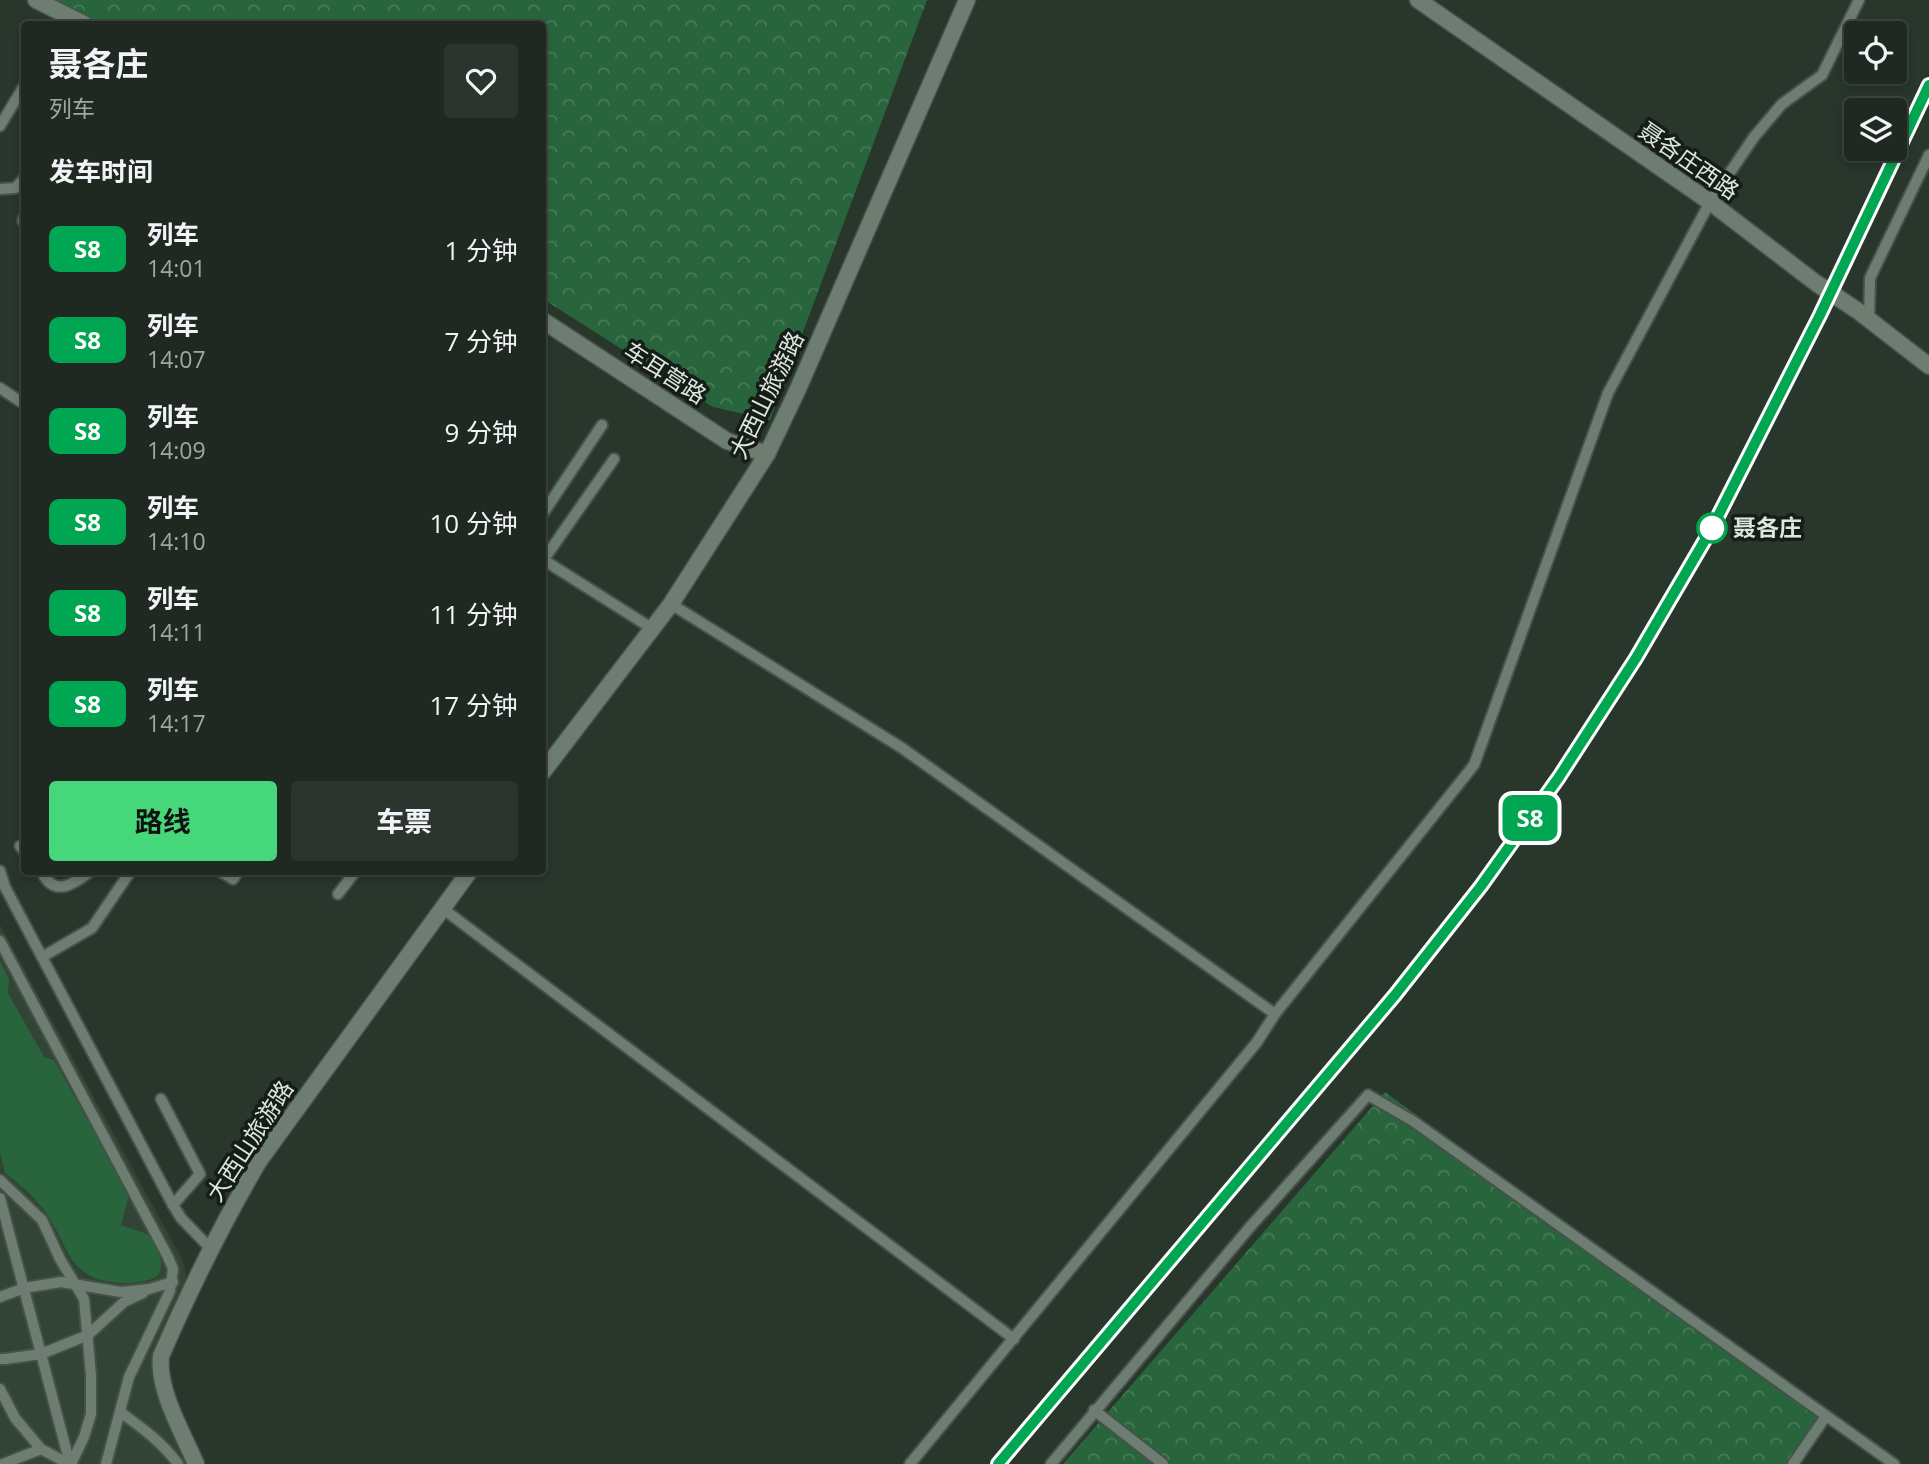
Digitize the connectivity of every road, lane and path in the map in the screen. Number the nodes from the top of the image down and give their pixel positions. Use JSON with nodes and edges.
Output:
{"nodes":[{"id":1,"x":36,"y":0,"type":"edge"},
{"id":2,"x":967,"y":0,"type":"edge"},
{"id":3,"x":1418,"y":0,"type":"edge"},
{"id":4,"x":1859,"y":0,"type":"edge"},
{"id":5,"x":78,"y":21,"type":"edge"},
{"id":6,"x":21,"y":91,"type":"edge"},
{"id":7,"x":0,"y":125,"type":"edge"},
{"id":8,"x":1929,"y":155,"type":"edge"},
{"id":9,"x":21,"y":182,"type":"edge"},
{"id":10,"x":0,"y":189,"type":"edge"},
{"id":11,"x":1710,"y":202,"type":"junction"},
{"id":12,"x":1869,"y":320,"type":"junction"},
{"id":13,"x":546,"y":323,"type":"edge"},
{"id":14,"x":1929,"y":366,"type":"edge"},
{"id":15,"x":0,"y":388,"type":"edge"},
{"id":16,"x":21,"y":402,"type":"edge"},
{"id":17,"x":602,"y":425,"type":"dead end"},
{"id":18,"x":766,"y":454,"type":"junction"},
{"id":19,"x":614,"y":459,"type":"dead end"},
{"id":20,"x":546,"y":509,"type":"edge"},
{"id":21,"x":546,"y":556,"type":"edge"},
{"id":22,"x":546,"y":562,"type":"edge"},
{"id":23,"x":671,"y":604,"type":"junction"},
{"id":24,"x":653,"y":629,"type":"junction"},
{"id":25,"x":546,"y":768,"type":"edge"},
{"id":26,"x":0,"y":872,"type":"edge"},
{"id":27,"x":44,"y":875,"type":"edge"},
{"id":28,"x":85,"y":875,"type":"edge"},
{"id":29,"x":128,"y":875,"type":"edge"},
{"id":30,"x":353,"y":875,"type":"edge"},
{"id":31,"x":468,"y":875,"type":"edge"},
{"id":32,"x":338,"y":894,"type":"dead end"},
{"id":33,"x":442,"y":908,"type":"junction"},
{"id":34,"x":0,"y":941,"type":"edge"},
{"id":35,"x":42,"y":957,"type":"junction"},
{"id":36,"x":1275,"y":1014,"type":"junction"},
{"id":37,"x":162,"y":1099,"type":"dead end"},
{"id":38,"x":0,"y":1181,"type":"edge"},
{"id":39,"x":0,"y":1198,"type":"edge"},
{"id":40,"x":173,"y":1205,"type":"junction"},
{"id":41,"x":211,"y":1249,"type":"junction"},
{"id":42,"x":173,"y":1282,"type":"junction"},
{"id":43,"x":75,"y":1285,"type":"junction"},
{"id":44,"x":24,"y":1288,"type":"junction"},
{"id":45,"x":149,"y":1289,"type":"junction"},
{"id":46,"x":0,"y":1297,"type":"edge"},
{"id":47,"x":88,"y":1335,"type":"junction"},
{"id":48,"x":1014,"y":1339,"type":"junction"},
{"id":49,"x":41,"y":1353,"type":"junction"},
{"id":50,"x":0,"y":1359,"type":"edge"},
{"id":51,"x":2,"y":1396,"type":"edge"},
{"id":52,"x":1094,"y":1410,"type":"junction"},
{"id":53,"x":120,"y":1412,"type":"junction"},
{"id":54,"x":1826,"y":1416,"type":"junction"},
{"id":55,"x":41,"y":1449,"type":"junction"},
{"id":56,"x":3,"y":1464,"type":"edge"},
{"id":57,"x":70,"y":1464,"type":"edge"},
{"id":58,"x":106,"y":1464,"type":"edge"},
{"id":59,"x":178,"y":1464,"type":"edge"},
{"id":60,"x":196,"y":1464,"type":"edge"},
{"id":61,"x":909,"y":1464,"type":"edge"},
{"id":62,"x":1051,"y":1464,"type":"edge"},
{"id":63,"x":1163,"y":1464,"type":"edge"},
{"id":64,"x":1793,"y":1464,"type":"edge"},
{"id":65,"x":1894,"y":1464,"type":"edge"}],
"edges":[{"from":1,"to":5,"type":"street"},
{"from":2,"to":18,"type":"street","name":"大西山旅游路"},
{"from":3,"to":11,"type":"street","name":"聂各庄西路"},
{"from":4,"to":11,"type":"street"},
{"from":6,"to":7,"type":"street"},
{"from":8,"to":12,"type":"street"},
{"from":9,"to":10,"type":"street"},
{"from":11,"to":12,"type":"street","name":"聂各庄西路"},
{"from":11,"to":36,"type":"street"},
{"from":12,"to":14,"type":"street","name":"聂各庄西路"},
{"from":13,"to":18,"type":"street","name":"车耳营路"},
{"from":15,"to":16,"type":"street"},
{"from":17,"to":20,"type":"street"},
{"from":18,"to":23,"type":"street","name":"大西山旅游路"},
{"from":19,"to":21,"type":"street"},
{"from":22,"to":24,"type":"street"},
{"from":23,"to":24,"type":"street","name":"大西山旅游路"},
{"from":23,"to":36,"type":"street"},
{"from":24,"to":25,"type":"street","name":"大西山旅游路"},
{"from":26,"to":35,"type":"street"},
{"from":27,"to":28,"type":"street"},
{"from":29,"to":35,"type":"street"},
{"from":30,"to":32,"type":"street"},
{"from":31,"to":33,"type":"street","name":"大西山旅游路"},
{"from":33,"to":41,"type":"street","name":"大西山旅游路"},
{"from":33,"to":48,"type":"street"},
{"from":34,"to":42,"type":"street"},
{"from":35,"to":40,"type":"street"},
{"from":36,"to":48,"type":"street"},
{"from":37,"to":40,"type":"street"},
{"from":38,"to":43,"type":"street"},
{"from":39,"to":44,"type":"street"},
{"from":40,"to":41,"type":"street"},
{"from":41,"to":60,"type":"street","name":"大西山旅游路"},
{"from":42,"to":45,"type":"street"},
{"from":42,"to":53,"type":"street"},
{"from":43,"to":44,"type":"street"},
{"from":43,"to":45,"type":"street"},
{"from":43,"to":47,"type":"street"},
{"from":44,"to":46,"type":"street"},
{"from":44,"to":49,"type":"street"},
{"from":45,"to":47,"type":"street"},
{"from":47,"to":49,"type":"street"},
{"from":47,"to":57,"type":"street"},
{"from":48,"to":61,"type":"street"},
{"from":49,"to":50,"type":"street"},
{"from":49,"to":57,"type":"street"},
{"from":51,"to":55,"type":"street"},
{"from":52,"to":54,"type":"street"},
{"from":52,"to":62,"type":"street"},
{"from":52,"to":63,"type":"street"},
{"from":53,"to":58,"type":"street"},
{"from":53,"to":59,"type":"street"},
{"from":54,"to":64,"type":"street"},
{"from":54,"to":65,"type":"street"},
{"from":55,"to":56,"type":"street"},
{"from":55,"to":57,"type":"street"}]}
